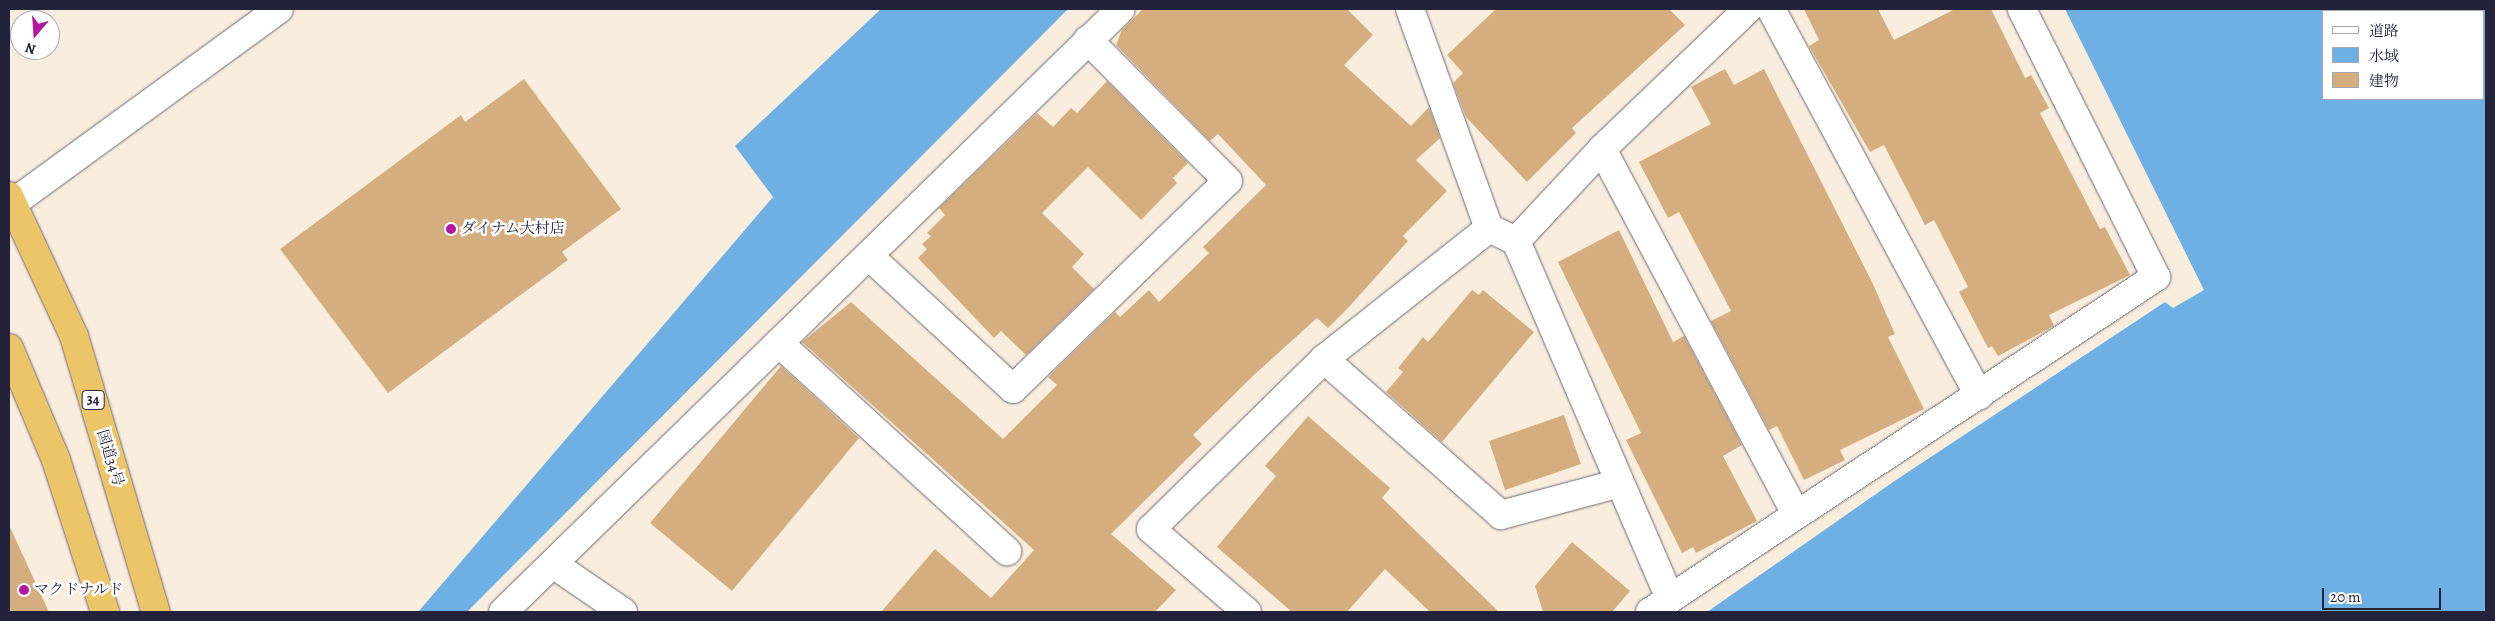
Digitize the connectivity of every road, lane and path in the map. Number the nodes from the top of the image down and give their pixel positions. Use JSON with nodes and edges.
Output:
{"nodes":[{"id":1,"x":279,"y":9,"type":"edge"},
{"id":2,"x":1121,"y":9,"type":"edge"},
{"id":3,"x":1748,"y":9,"type":"edge"},
{"id":4,"x":1771,"y":9,"type":"edge"},
{"id":5,"x":2022,"y":9,"type":"edge"},
{"id":6,"x":1417,"y":11,"type":"edge"},
{"id":7,"x":1088,"y":40,"type":"junction"},
{"id":8,"x":1602,"y":149,"type":"junction"},
{"id":9,"x":10,"y":202,"type":"edge"},
{"id":10,"x":1489,"y":228,"type":"junction"},
{"id":11,"x":1516,"y":241,"type":"junction"},
{"id":12,"x":869,"y":256,"type":"junction"},
{"id":13,"x":780,"y":343,"type":"junction"},
{"id":14,"x":9,"y":348,"type":"edge"},
{"id":15,"x":1324,"y":359,"type":"junction"},
{"id":16,"x":1979,"y":396,"type":"junction"},
{"id":17,"x":1617,"y":484,"type":"junction"},
{"id":18,"x":1796,"y":512,"type":"junction"},
{"id":19,"x":1007,"y":551,"type":"dead end"},
{"id":20,"x":553,"y":564,"type":"junction"},
{"id":21,"x":1660,"y":604,"type":"edge"},
{"id":22,"x":105,"y":612,"type":"edge"},
{"id":23,"x":156,"y":612,"type":"edge"},
{"id":24,"x":503,"y":612,"type":"edge"},
{"id":25,"x":622,"y":612,"type":"edge"},
{"id":26,"x":1246,"y":612,"type":"edge"}],
"edges":[{"from":1,"to":9,"type":"street"},
{"from":2,"to":7,"type":"street"},
{"from":3,"to":8,"type":"street"},
{"from":4,"to":16,"type":"street"},
{"from":5,"to":16,"type":"street"},
{"from":6,"to":10,"type":"street"},
{"from":7,"to":12,"type":"street"},
{"from":7,"to":12,"type":"street"},
{"from":8,"to":11,"type":"street"},
{"from":8,"to":18,"type":"street"},
{"from":9,"to":23,"type":"highway","name":"国道34号","number":"34"},
{"from":10,"to":11,"type":"street"},
{"from":10,"to":15,"type":"street"},
{"from":11,"to":17,"type":"street"},
{"from":12,"to":13,"type":"street"},
{"from":13,"to":19,"type":"street"},
{"from":13,"to":20,"type":"street"},
{"from":14,"to":22,"type":"highway"},
{"from":15,"to":17,"type":"street"},
{"from":15,"to":26,"type":"street"},
{"from":16,"to":18,"type":"street"},
{"from":17,"to":21,"type":"street"},
{"from":18,"to":21,"type":"street"},
{"from":20,"to":24,"type":"street"},
{"from":20,"to":25,"type":"street"}]}
